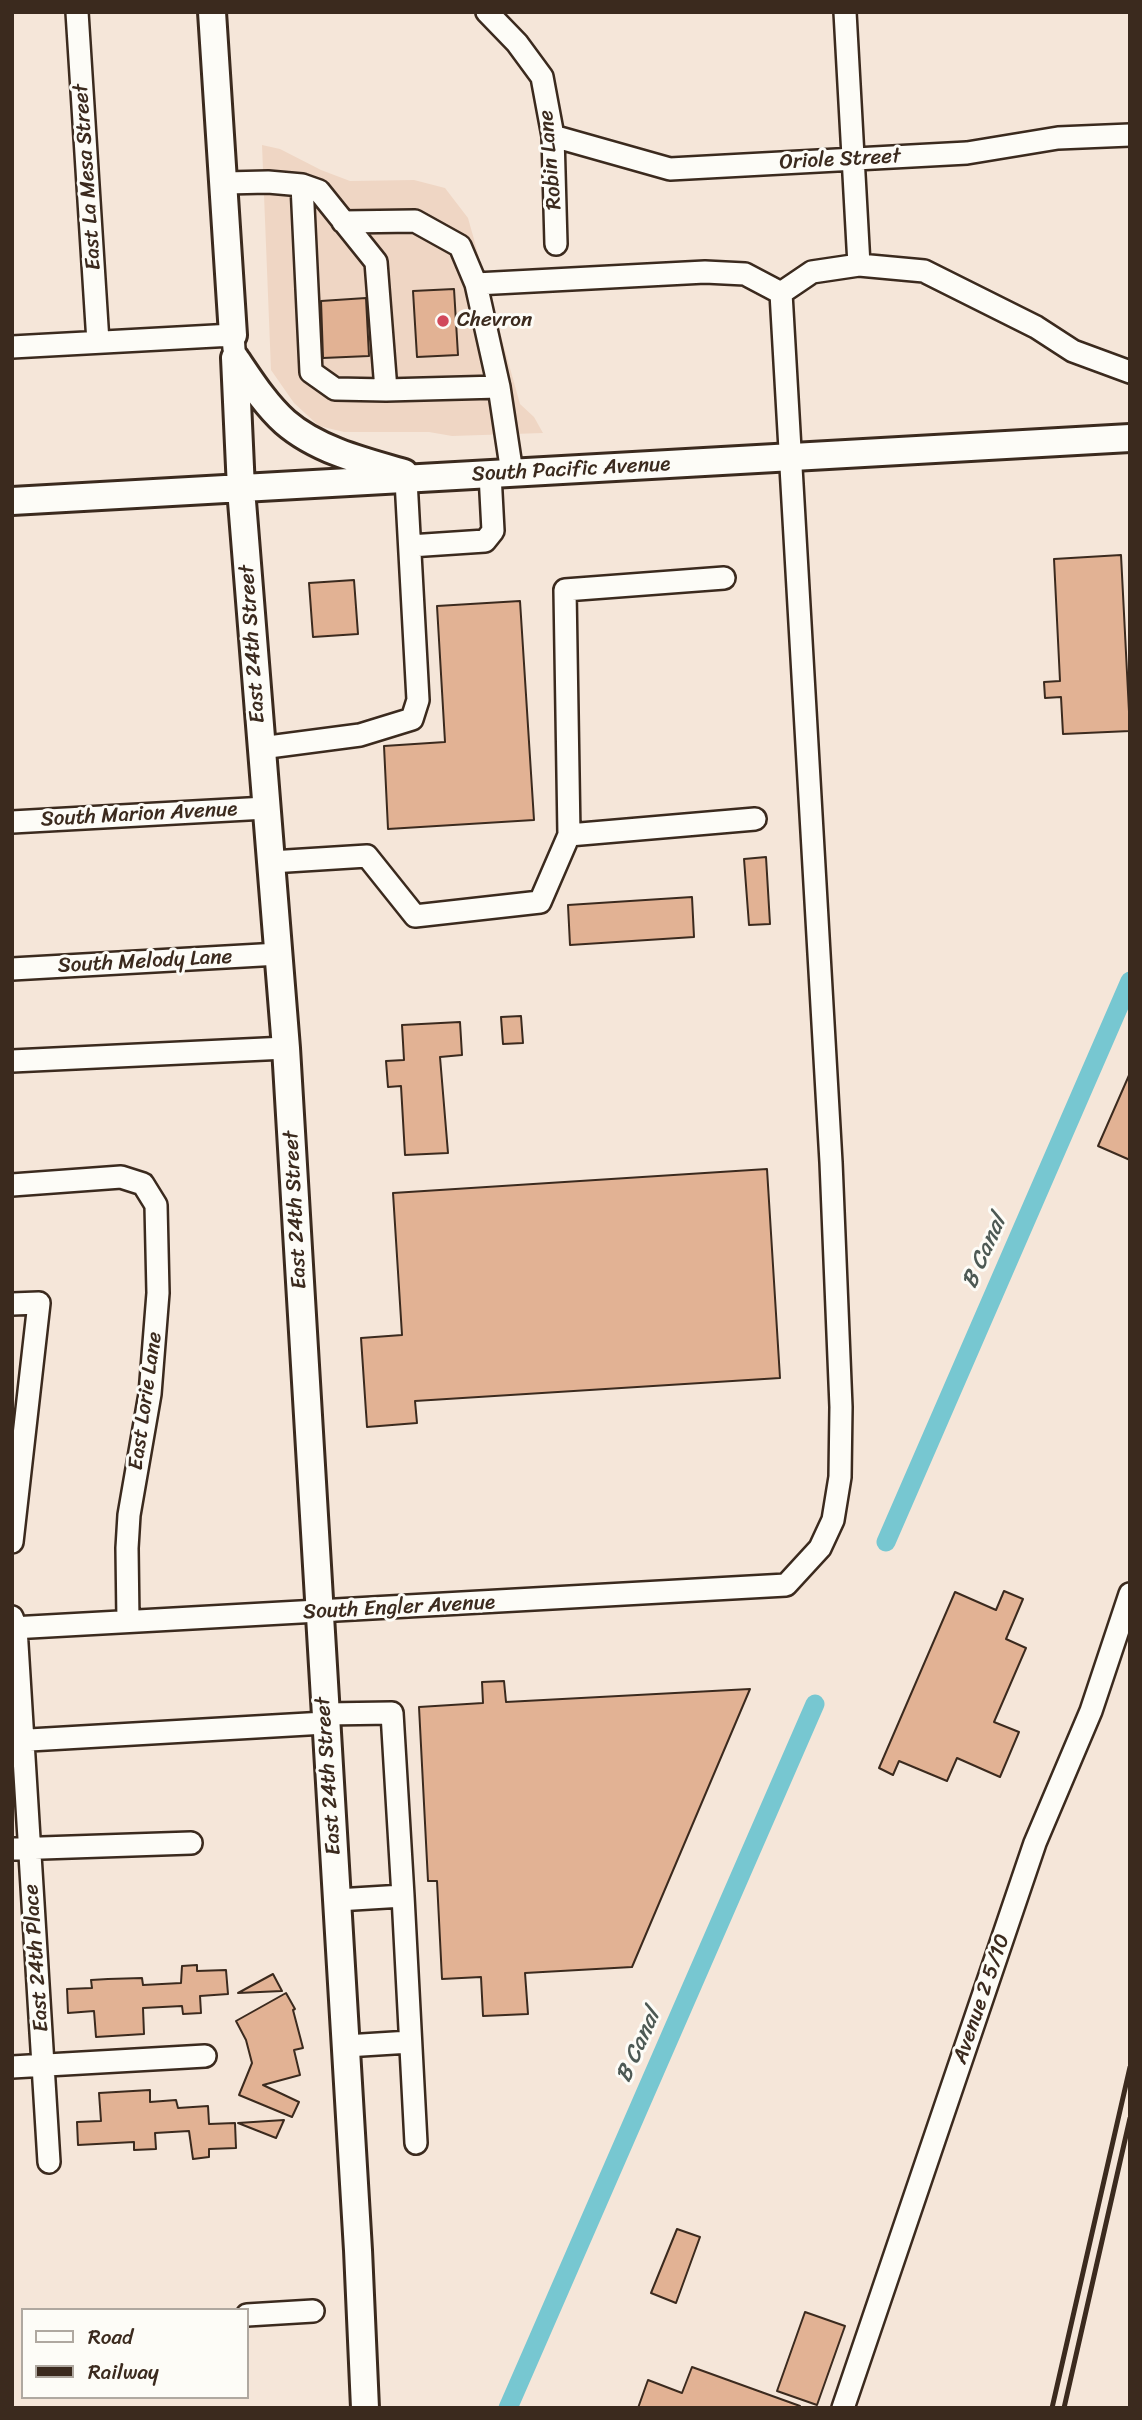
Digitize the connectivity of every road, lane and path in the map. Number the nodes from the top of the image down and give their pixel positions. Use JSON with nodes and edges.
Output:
{"nodes":[{"id":1,"x":77,"y":12,"type":"edge"},
{"id":2,"x":212,"y":12,"type":"edge"},
{"id":3,"x":487,"y":12,"type":"edge"},
{"id":4,"x":845,"y":12,"type":"edge"},
{"id":5,"x":1130,"y":135,"type":"edge"},
{"id":6,"x":553,"y":136,"type":"junction"},
{"id":7,"x":853,"y":159,"type":"junction"},
{"id":8,"x":225,"y":183,"type":"junction"},
{"id":9,"x":302,"y":185,"type":"junction"},
{"id":10,"x":343,"y":222,"type":"junction"},
{"id":11,"x":556,"y":244,"type":"dead end"},
{"id":12,"x":859,"y":265,"type":"junction"},
{"id":13,"x":476,"y":284,"type":"junction"},
{"id":14,"x":781,"y":293,"type":"junction"},
{"id":15,"x":98,"y":342,"type":"junction"},
{"id":16,"x":234,"y":346,"type":"junction"},
{"id":17,"x":12,"y":348,"type":"edge"},
{"id":18,"x":1130,"y":372,"type":"edge"},
{"id":19,"x":499,"y":387,"type":"junction"},
{"id":20,"x":386,"y":390,"type":"junction"},
{"id":21,"x":1130,"y":438,"type":"edge"},
{"id":22,"x":790,"y":457,"type":"junction"},
{"id":23,"x":501,"y":473,"type":"junction"},
{"id":24,"x":414,"y":479,"type":"junction"},
{"id":25,"x":241,"y":489,"type":"junction"},
{"id":26,"x":12,"y":501,"type":"edge"},
{"id":27,"x":410,"y":546,"type":"junction"},
{"id":28,"x":724,"y":578,"type":"dead end"},
{"id":29,"x":261,"y":748,"type":"junction"},
{"id":30,"x":266,"y":808,"type":"junction"},
{"id":31,"x":755,"y":819,"type":"dead end"},
{"id":32,"x":12,"y":821,"type":"edge"},
{"id":33,"x":569,"y":835,"type":"junction"},
{"id":34,"x":271,"y":862,"type":"junction"},
{"id":35,"x":279,"y":954,"type":"junction"},
{"id":36,"x":12,"y":969,"type":"edge"},
{"id":37,"x":286,"y":1048,"type":"junction"},
{"id":38,"x":12,"y":1061,"type":"edge"},
{"id":39,"x":12,"y":1185,"type":"edge"},
{"id":40,"x":12,"y":1304,"type":"edge"},
{"id":41,"x":12,"y":1542,"type":"edge"},
{"id":42,"x":1130,"y":1594,"type":"edge"},
{"id":43,"x":320,"y":1613,"type":"junction"},
{"id":44,"x":128,"y":1621,"type":"junction"},
{"id":45,"x":14,"y":1624,"type":"edge"},
{"id":46,"x":325,"y":1719,"type":"junction"},
{"id":47,"x":18,"y":1741,"type":"edge"},
{"id":48,"x":191,"y":1843,"type":"dead end"},
{"id":49,"x":21,"y":1849,"type":"edge"},
{"id":50,"x":403,"y":1896,"type":"junction"},
{"id":51,"x":337,"y":1900,"type":"junction"},
{"id":52,"x":410,"y":2042,"type":"junction"},
{"id":53,"x":346,"y":2046,"type":"junction"},
{"id":54,"x":205,"y":2056,"type":"dead end"},
{"id":55,"x":43,"y":2065,"type":"junction"},
{"id":56,"x":12,"y":2067,"type":"edge"},
{"id":57,"x":416,"y":2143,"type":"dead end"},
{"id":58,"x":49,"y":2162,"type":"dead end"},
{"id":59,"x":313,"y":2311,"type":"dead end"},
{"id":60,"x":248,"y":2315,"type":"edge"},
{"id":61,"x":366,"y":2408,"type":"edge"},
{"id":62,"x":843,"y":2408,"type":"edge"}],
"edges":[{"from":1,"to":15,"type":"street","name":"East La Mesa Street"},
{"from":2,"to":8,"type":"main road","name":"East 24th Street"},
{"from":3,"to":6,"type":"street","name":"Robin Lane"},
{"from":4,"to":7,"type":"street"},
{"from":5,"to":7,"type":"street","name":"Oriole Street"},
{"from":6,"to":7,"type":"street","name":"Oriole Street"},
{"from":6,"to":11,"type":"street","name":"Robin Lane"},
{"from":7,"to":12,"type":"street"},
{"from":8,"to":9,"type":"street"},
{"from":8,"to":16,"type":"main road","name":"East 24th Street"},
{"from":9,"to":10,"type":"street"},
{"from":9,"to":20,"type":"street"},
{"from":10,"to":13,"type":"street"},
{"from":10,"to":20,"type":"street"},
{"from":12,"to":14,"type":"street"},
{"from":12,"to":18,"type":"street"},
{"from":13,"to":14,"type":"street"},
{"from":13,"to":19,"type":"street"},
{"from":14,"to":22,"type":"street"},
{"from":15,"to":16,"type":"street"},
{"from":15,"to":17,"type":"street"},
{"from":16,"to":24,"type":"main road"},
{"from":16,"to":25,"type":"main road","name":"East 24th Street"},
{"from":19,"to":20,"type":"street"},
{"from":19,"to":23,"type":"street"},
{"from":21,"to":22,"type":"main road","name":"South Pacific Avenue"},
{"from":22,"to":23,"type":"main road","name":"South Pacific Avenue"},
{"from":22,"to":43,"type":"street","name":"South Engler Avenue"},
{"from":23,"to":24,"type":"main road","name":"South Pacific Avenue"},
{"from":23,"to":27,"type":"street"},
{"from":24,"to":25,"type":"main road","name":"South Pacific Avenue"},
{"from":24,"to":27,"type":"street"},
{"from":25,"to":26,"type":"main road","name":"South Pacific Avenue"},
{"from":25,"to":29,"type":"main road","name":"East 24th Street"},
{"from":27,"to":29,"type":"street"},
{"from":28,"to":33,"type":"street"},
{"from":29,"to":30,"type":"main road","name":"East 24th Street"},
{"from":30,"to":32,"type":"street","name":"South Marion Avenue"},
{"from":30,"to":34,"type":"main road","name":"East 24th Street"},
{"from":31,"to":33,"type":"street"},
{"from":33,"to":34,"type":"street"},
{"from":34,"to":35,"type":"main road","name":"East 24th Street"},
{"from":35,"to":36,"type":"street","name":"South Melody Lane"},
{"from":35,"to":37,"type":"main road","name":"East 24th Street"},
{"from":37,"to":38,"type":"street"},
{"from":37,"to":43,"type":"main road","name":"East 24th Street"},
{"from":39,"to":44,"type":"street","name":"East Lorie Lane"},
{"from":40,"to":41,"type":"street"},
{"from":42,"to":62,"type":"street","name":"Avenue 2 5/10"},
{"from":43,"to":44,"type":"street","name":"South Engler Avenue"},
{"from":43,"to":46,"type":"main road","name":"East 24th Street"},
{"from":44,"to":45,"type":"street","name":"South Engler Avenue"},
{"from":45,"to":47,"type":"street","name":"East 24th Place"},
{"from":46,"to":47,"type":"street"},
{"from":46,"to":50,"type":"street"},
{"from":46,"to":51,"type":"main road","name":"East 24th Street"},
{"from":47,"to":49,"type":"street","name":"East 24th Place"},
{"from":48,"to":49,"type":"street"},
{"from":49,"to":55,"type":"street","name":"East 24th Place"},
{"from":50,"to":51,"type":"street"},
{"from":50,"to":52,"type":"street"},
{"from":51,"to":53,"type":"main road","name":"East 24th Street"},
{"from":52,"to":53,"type":"street"},
{"from":52,"to":57,"type":"street"},
{"from":53,"to":61,"type":"main road","name":"East 24th Street"},
{"from":54,"to":55,"type":"street"},
{"from":55,"to":56,"type":"street"},
{"from":55,"to":58,"type":"street","name":"East 24th Place"},
{"from":59,"to":60,"type":"street"}]}
